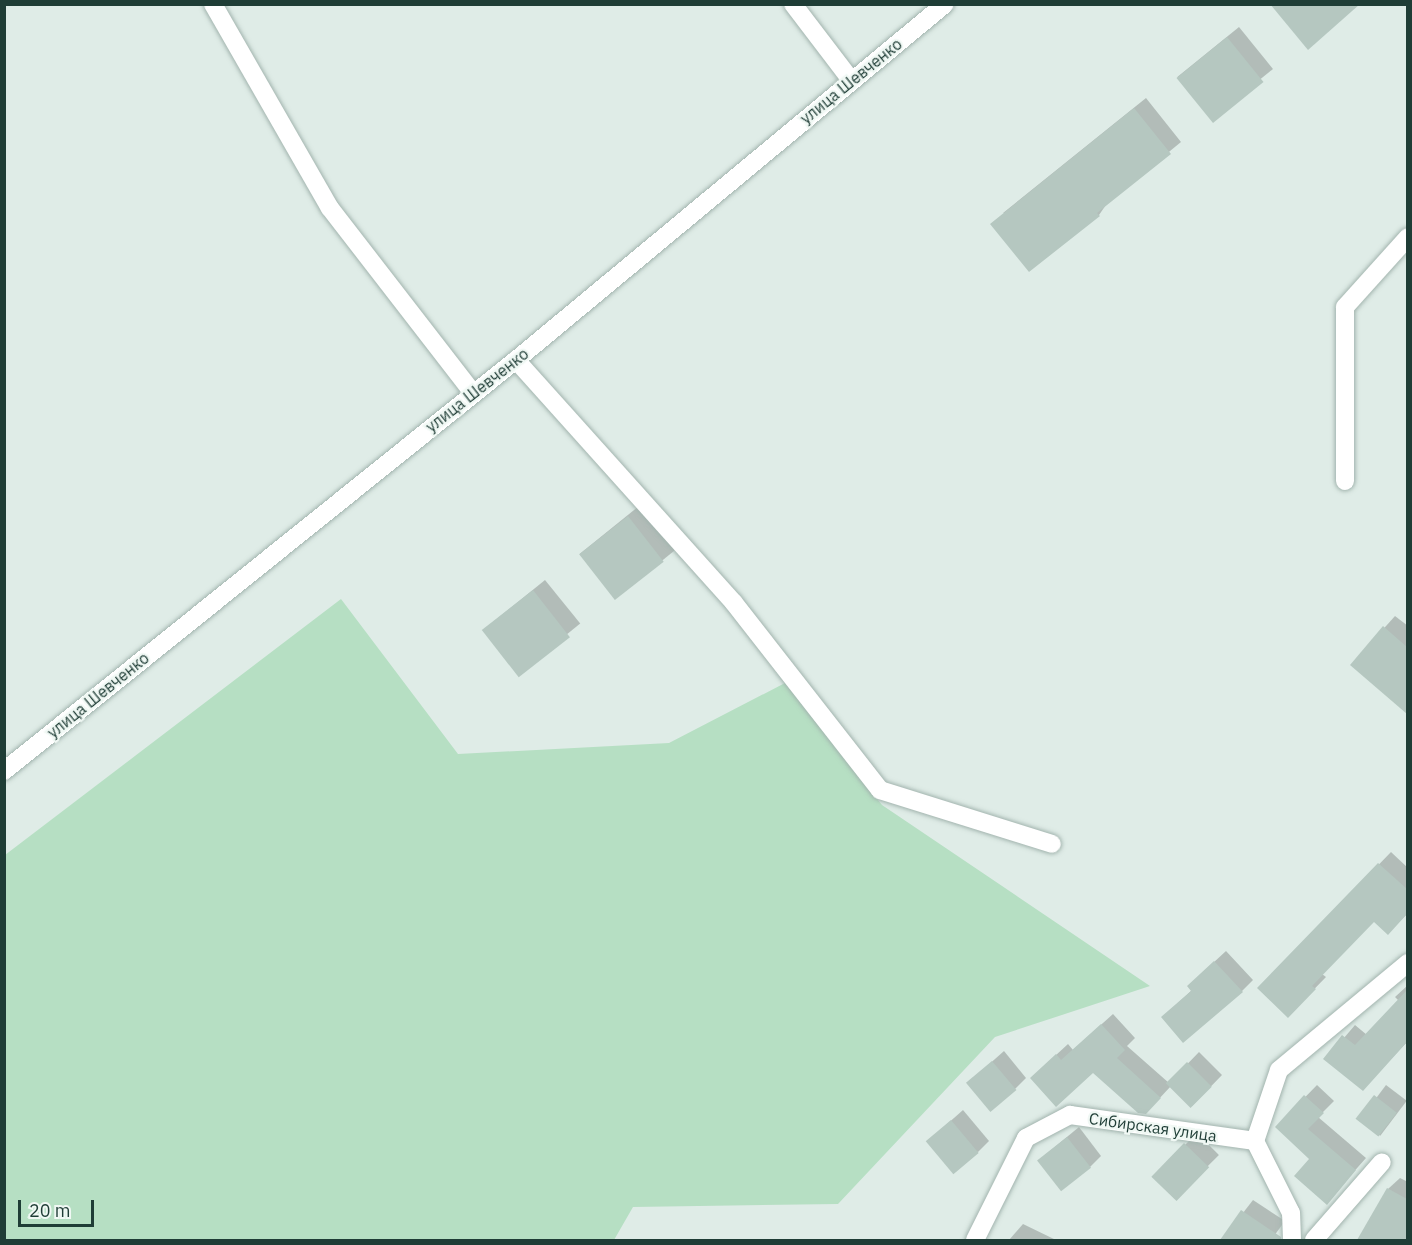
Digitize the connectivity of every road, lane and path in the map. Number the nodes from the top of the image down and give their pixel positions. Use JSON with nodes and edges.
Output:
{"nodes":[{"id":1,"x":213,"y":4,"type":"edge"},
{"id":2,"x":793,"y":4,"type":"edge"},
{"id":3,"x":945,"y":4,"type":"edge"},
{"id":4,"x":851,"y":80,"type":"junction"},
{"id":5,"x":1407,"y":237,"type":"edge"},
{"id":6,"x":516,"y":360,"type":"junction"},
{"id":7,"x":473,"y":393,"type":"junction"},
{"id":8,"x":1345,"y":481,"type":"dead end"},
{"id":9,"x":4,"y":771,"type":"edge"},
{"id":10,"x":1052,"y":844,"type":"dead end"},
{"id":11,"x":1407,"y":963,"type":"edge"},
{"id":12,"x":1255,"y":1141,"type":"junction"},
{"id":13,"x":1382,"y":1162,"type":"dead end"},
{"id":14,"x":975,"y":1240,"type":"edge"},
{"id":15,"x":1292,"y":1240,"type":"edge"},
{"id":16,"x":1314,"y":1240,"type":"edge"}],
"edges":[{"from":1,"to":7,"type":"street"},
{"from":2,"to":4,"type":"street"},
{"from":3,"to":4,"type":"street","name":"улица Шевченко"},
{"from":4,"to":6,"type":"street","name":"улица Шевченко"},
{"from":5,"to":8,"type":"street"},
{"from":6,"to":7,"type":"street","name":"улица Шевченко"},
{"from":6,"to":10,"type":"street"},
{"from":7,"to":9,"type":"street","name":"улица Шевченко"},
{"from":11,"to":12,"type":"street"},
{"from":12,"to":14,"type":"street","name":"Сибирская улица"},
{"from":12,"to":15,"type":"street"},
{"from":13,"to":16,"type":"street"}]}
